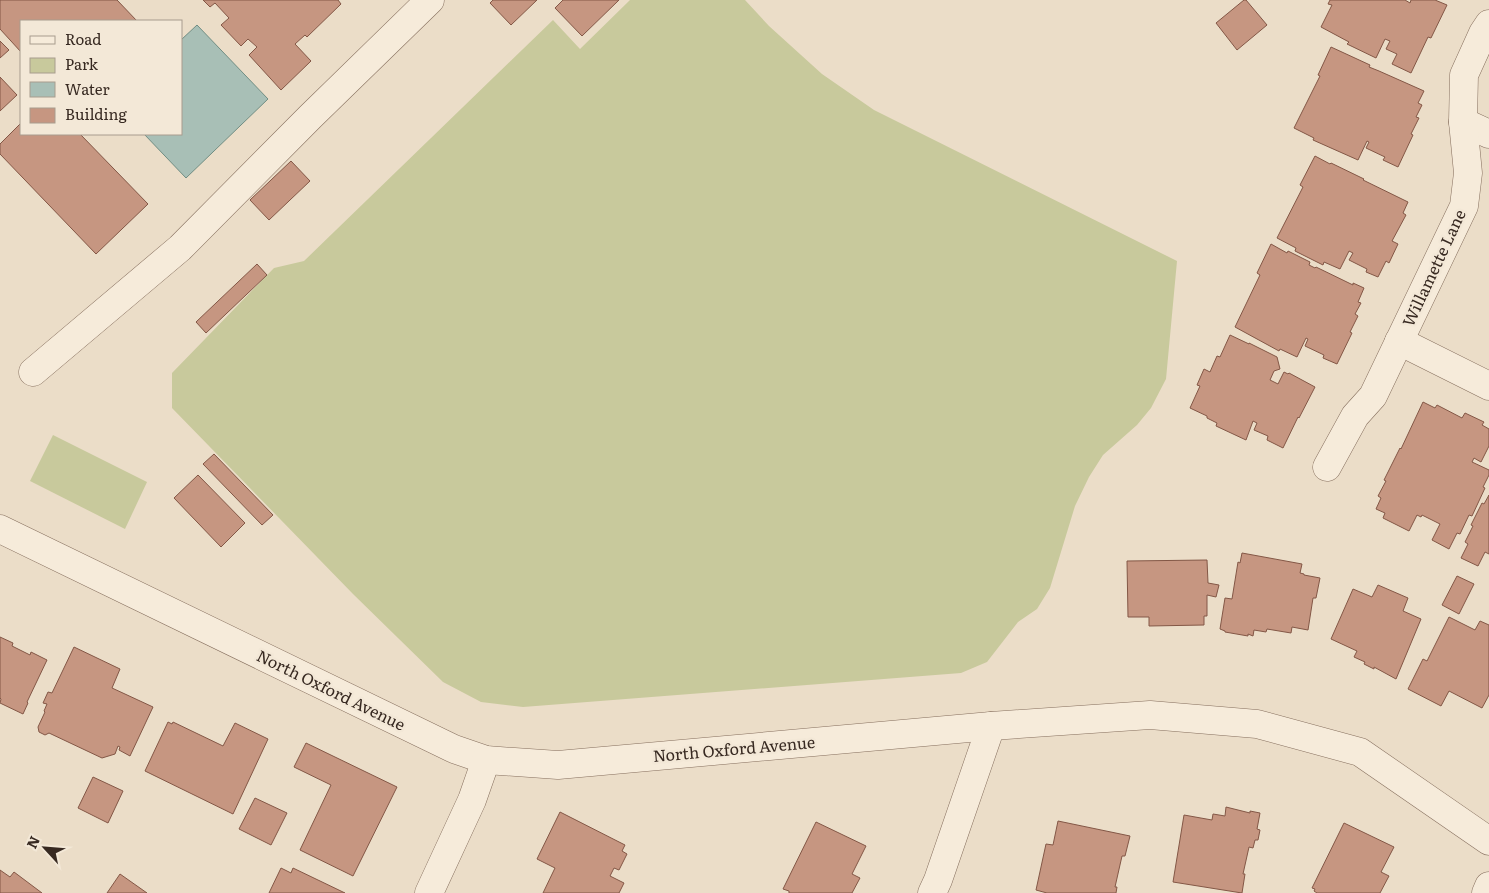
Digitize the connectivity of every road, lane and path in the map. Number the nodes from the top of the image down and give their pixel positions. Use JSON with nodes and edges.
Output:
{"nodes":[{"id":1,"x":430,"y":0,"type":"edge"},
{"id":2,"x":1489,"y":24,"type":"edge"},
{"id":3,"x":1463,"y":122,"type":"junction"},
{"id":4,"x":1489,"y":134,"type":"edge"},
{"id":5,"x":1399,"y":341,"type":"junction"},
{"id":6,"x":33,"y":372,"type":"dead end"},
{"id":7,"x":1489,"y":386,"type":"edge"},
{"id":8,"x":1327,"y":467,"type":"dead end"},
{"id":9,"x":0,"y":529,"type":"edge"},
{"id":10,"x":991,"y":726,"type":"junction"},
{"id":11,"x":486,"y":760,"type":"junction"},
{"id":12,"x":1489,"y":840,"type":"edge"},
{"id":13,"x":1489,"y":886,"type":"edge"},
{"id":14,"x":429,"y":893,"type":"edge"},
{"id":15,"x":932,"y":893,"type":"edge"},
{"id":16,"x":1486,"y":893,"type":"edge"}],
"edges":[{"from":1,"to":6,"type":"street"},
{"from":2,"to":3,"type":"street","name":"Willamette Lane"},
{"from":3,"to":4,"type":"street"},
{"from":3,"to":5,"type":"street","name":"Willamette Lane"},
{"from":5,"to":7,"type":"street"},
{"from":5,"to":8,"type":"street","name":"Willamette Lane"},
{"from":9,"to":11,"type":"street","name":"North Oxford Avenue"},
{"from":10,"to":11,"type":"street","name":"North Oxford Avenue"},
{"from":10,"to":12,"type":"street","name":"North Oxford Avenue"},
{"from":10,"to":15,"type":"street"},
{"from":11,"to":14,"type":"street"},
{"from":13,"to":16,"type":"street"}]}
